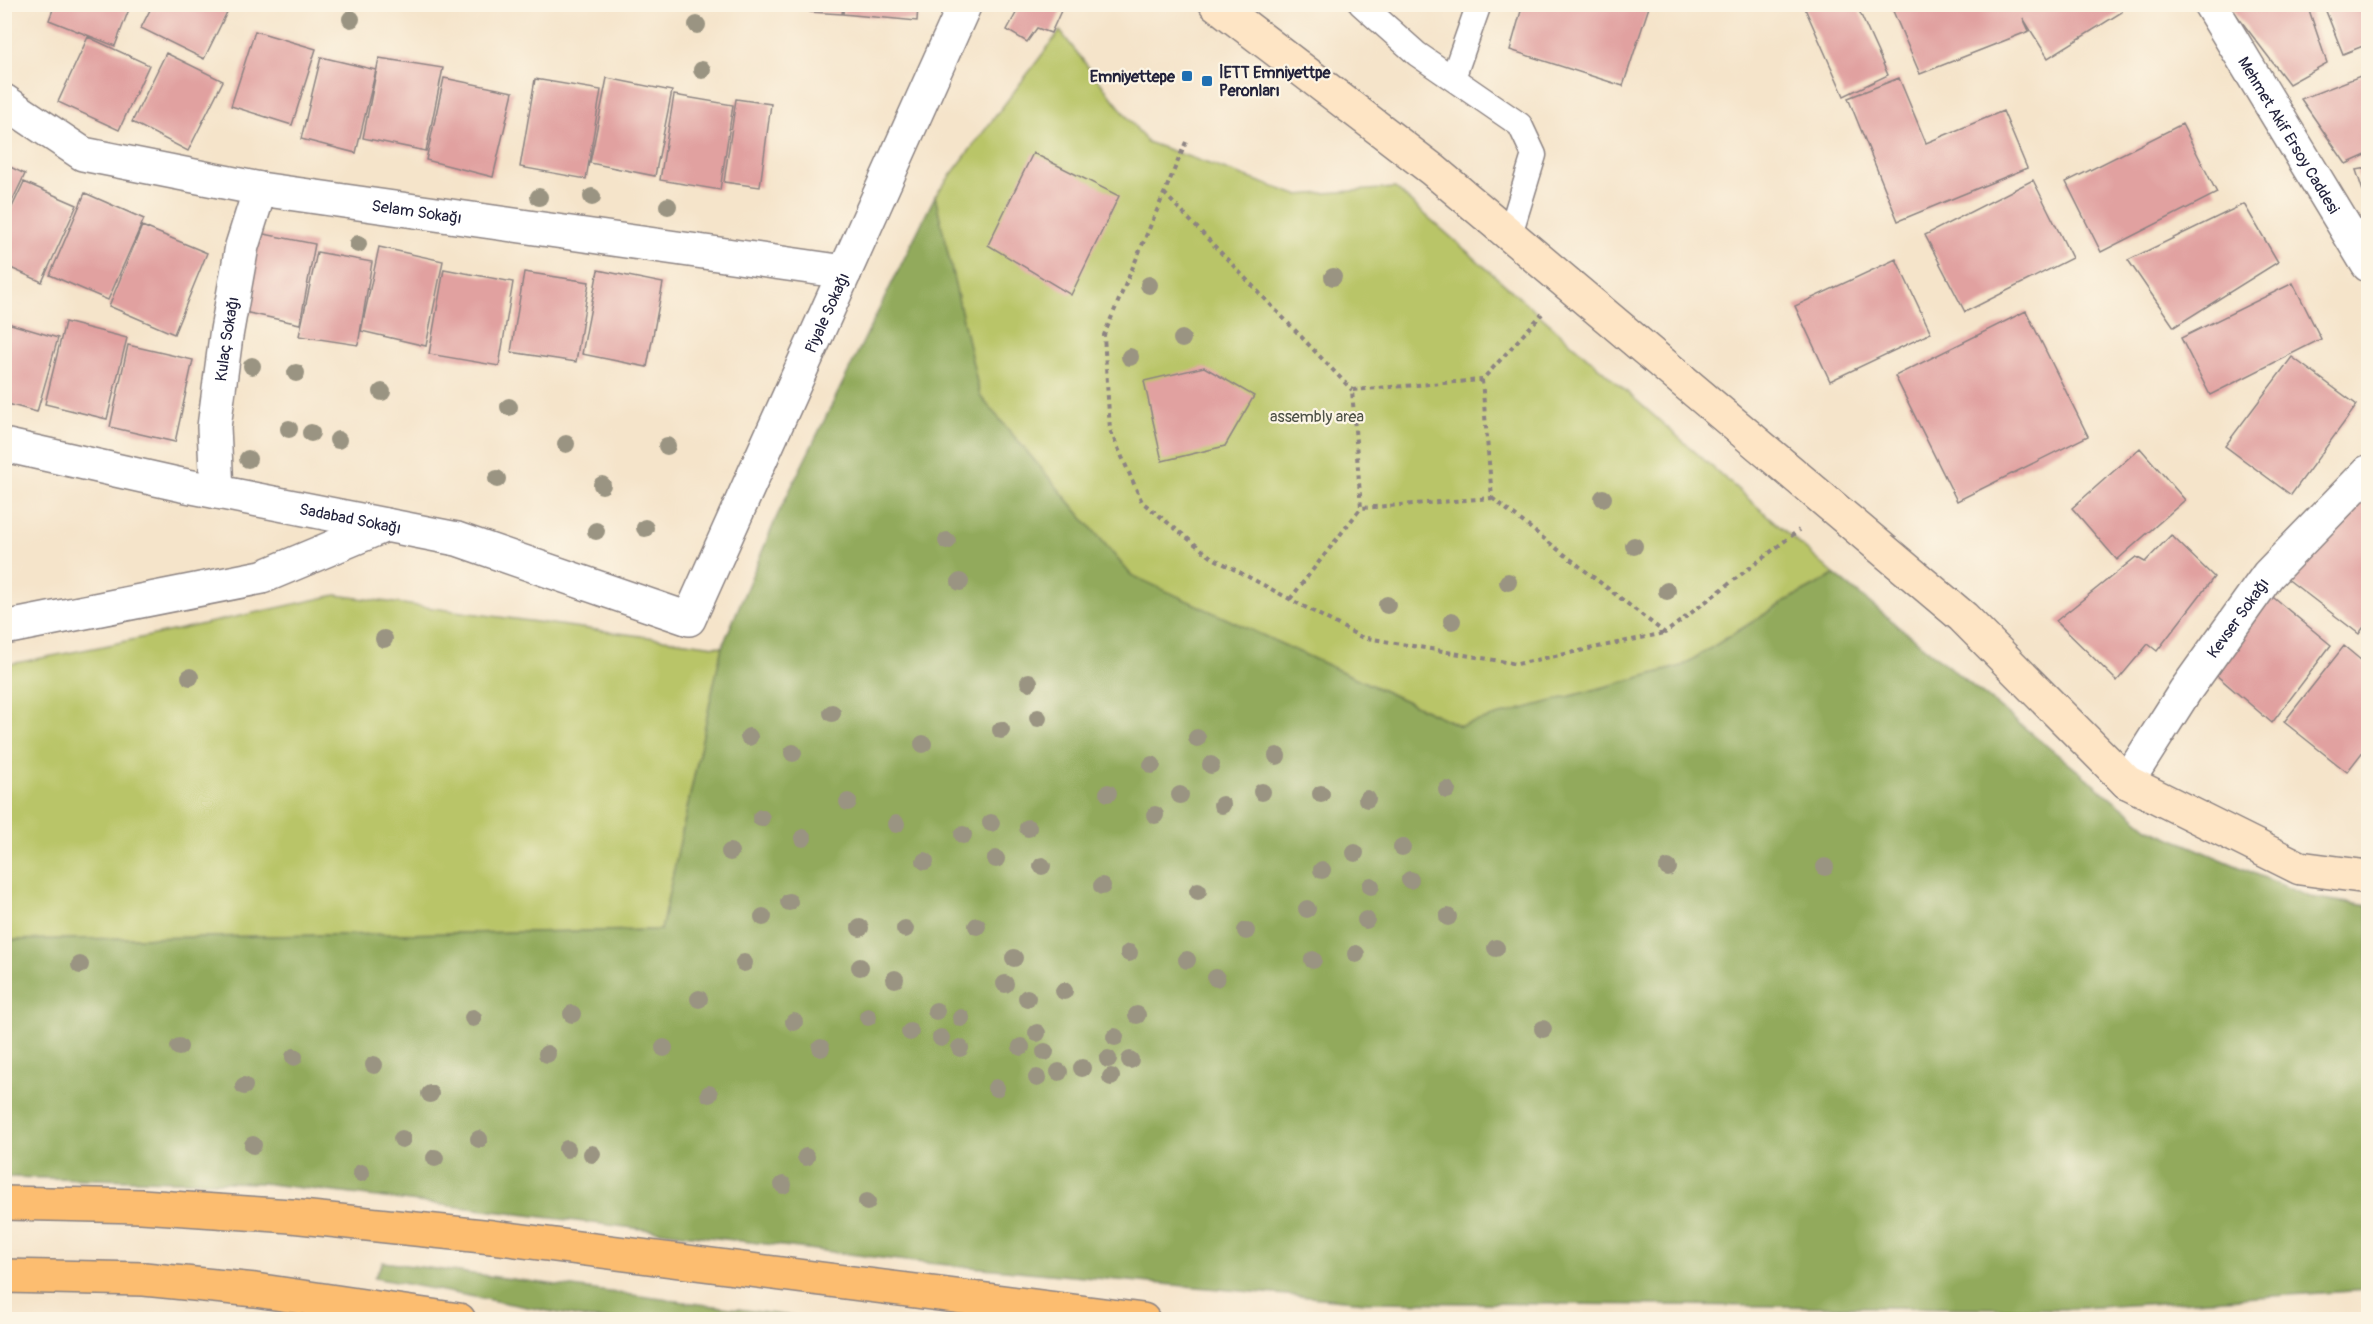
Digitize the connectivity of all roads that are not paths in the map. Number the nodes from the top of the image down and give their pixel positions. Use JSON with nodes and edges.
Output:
{"nodes":[{"id":1,"x":965,"y":4,"type":"edge"},
{"id":2,"x":1216,"y":4,"type":"edge"},
{"id":3,"x":1361,"y":4,"type":"edge"},
{"id":4,"x":1479,"y":4,"type":"edge"},
{"id":5,"x":2210,"y":4,"type":"edge"},
{"id":6,"x":1453,"y":78,"type":"junction"},
{"id":7,"x":4,"y":101,"type":"edge"},
{"id":8,"x":260,"y":189,"type":"junction"},
{"id":9,"x":1510,"y":234,"type":"junction"},
{"id":10,"x":2368,"y":265,"type":"edge"},
{"id":11,"x":845,"y":272,"type":"junction"},
{"id":12,"x":4,"y":445,"type":"edge"},
{"id":13,"x":2368,"y":472,"type":"edge"},
{"id":14,"x":217,"y":492,"type":"junction"},
{"id":15,"x":386,"y":525,"type":"junction"},
{"id":16,"x":689,"y":620,"type":"joint"},
{"id":17,"x":4,"y":628,"type":"edge"},
{"id":18,"x":2127,"y":782,"type":"junction"},
{"id":19,"x":2368,"y":877,"type":"edge"},
{"id":20,"x":4,"y":1203,"type":"edge"},
{"id":21,"x":4,"y":1276,"type":"edge"},
{"id":22,"x":459,"y":1320,"type":"edge"},
{"id":23,"x":1143,"y":1320,"type":"edge"}],
"edges":[{"from":1,"to":11,"type":"street","name":"Piyale Sokağı"},
{"from":2,"to":9,"type":"main road"},
{"from":3,"to":6,"type":"lane"},
{"from":4,"to":6,"type":"lane"},
{"from":5,"to":10,"type":"street","name":"Mehmet Akif Ersoy Caddesi"},
{"from":6,"to":9,"type":"lane"},
{"from":7,"to":8,"type":"street","name":"Selam Sokağı"},
{"from":8,"to":11,"type":"street","name":"Selam Sokağı"},
{"from":8,"to":14,"type":"street","name":"Kulaç Sokağı"},
{"from":9,"to":18,"type":"main road"},
{"from":11,"to":16,"type":"street","name":"Piyale Sokağı"},
{"from":12,"to":14,"type":"street","name":"Sadabad Sokağı"},
{"from":13,"to":18,"type":"street","name":"Kevser Sokağı"},
{"from":14,"to":15,"type":"street","name":"Sadabad Sokağı"},
{"from":15,"to":16,"type":"street","name":"Sadabad Sokağı"},
{"from":15,"to":17,"type":"street"},
{"from":18,"to":19,"type":"main road"},
{"from":20,"to":23,"type":"highway"},
{"from":21,"to":22,"type":"highway"}]}
